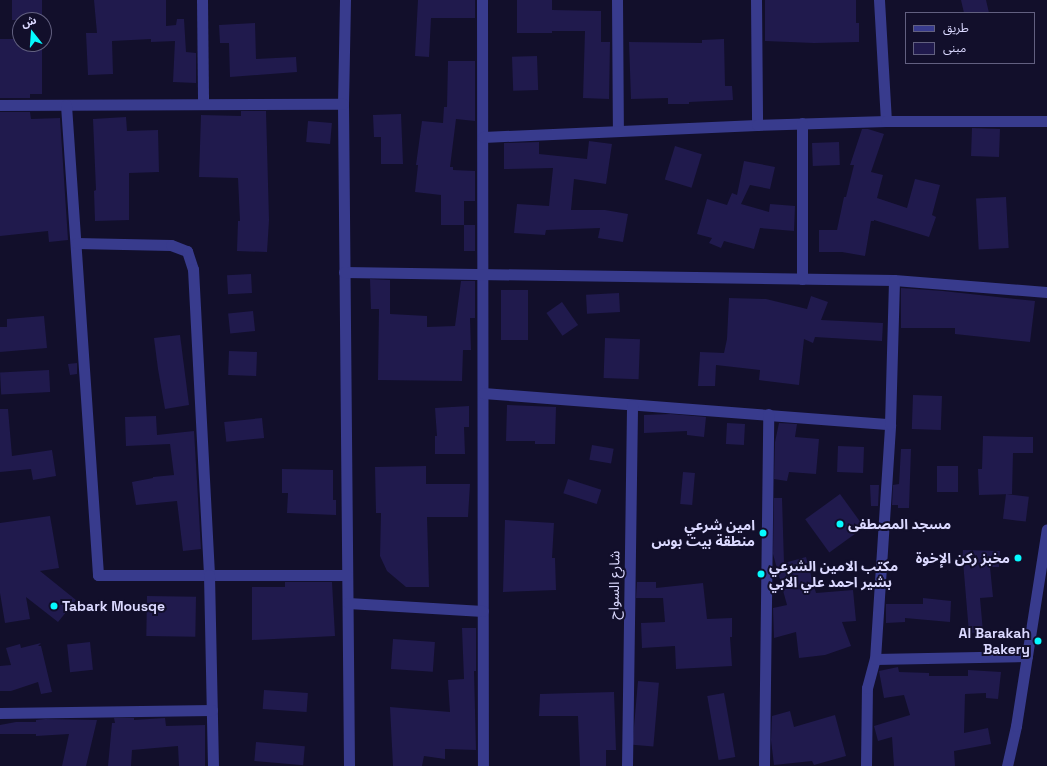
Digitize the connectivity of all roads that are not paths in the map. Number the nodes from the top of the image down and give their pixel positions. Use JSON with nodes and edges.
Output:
{"nodes":[{"id":1,"x":202,"y":0,"type":"edge"},
{"id":2,"x":345,"y":0,"type":"edge"},
{"id":3,"x":482,"y":0,"type":"edge"},
{"id":4,"x":618,"y":0,"type":"edge"},
{"id":5,"x":756,"y":0,"type":"edge"},
{"id":6,"x":879,"y":0,"type":"edge"},
{"id":7,"x":66,"y":104,"type":"junction"},
{"id":8,"x":203,"y":104,"type":"junction"},
{"id":9,"x":342,"y":104,"type":"junction"},
{"id":10,"x":0,"y":105,"type":"edge"},
{"id":11,"x":886,"y":121,"type":"junction"},
{"id":12,"x":1047,"y":121,"type":"edge"},
{"id":13,"x":802,"y":123,"type":"junction"},
{"id":14,"x":756,"y":125,"type":"junction"},
{"id":15,"x":618,"y":130,"type":"junction"},
{"id":16,"x":483,"y":137,"type":"junction"},
{"id":17,"x":76,"y":243,"type":"junction"},
{"id":18,"x":344,"y":272,"type":"junction"},
{"id":19,"x":482,"y":273,"type":"junction"},
{"id":20,"x":802,"y":279,"type":"junction"},
{"id":21,"x":894,"y":280,"type":"junction"},
{"id":22,"x":1047,"y":292,"type":"edge"},
{"id":23,"x":482,"y":393,"type":"junction"},
{"id":24,"x":632,"y":405,"type":"junction"},
{"id":25,"x":768,"y":414,"type":"junction"},
{"id":26,"x":890,"y":424,"type":"junction"},
{"id":27,"x":1047,"y":529,"type":"edge"},
{"id":28,"x":1047,"y":533,"type":"edge"},
{"id":29,"x":209,"y":575,"type":"junction"},
{"id":30,"x":347,"y":575,"type":"junction"},
{"id":31,"x":348,"y":603,"type":"junction"},
{"id":32,"x":483,"y":611,"type":"junction"},
{"id":33,"x":1027,"y":656,"type":"junction"},
{"id":34,"x":875,"y":659,"type":"junction"},
{"id":35,"x":212,"y":710,"type":"junction"},
{"id":36,"x":0,"y":713,"type":"edge"},
{"id":37,"x":213,"y":766,"type":"edge"},
{"id":38,"x":349,"y":766,"type":"edge"},
{"id":39,"x":483,"y":766,"type":"edge"},
{"id":40,"x":627,"y":766,"type":"edge"},
{"id":41,"x":764,"y":766,"type":"edge"},
{"id":42,"x":866,"y":766,"type":"edge"},
{"id":43,"x":1007,"y":766,"type":"edge"}],
"edges":[{"from":1,"to":8,"type":"street"},
{"from":2,"to":9,"type":"street"},
{"from":3,"to":16,"type":"street"},
{"from":4,"to":15,"type":"street"},
{"from":5,"to":14,"type":"street"},
{"from":6,"to":11,"type":"street"},
{"from":7,"to":8,"type":"street"},
{"from":7,"to":10,"type":"street"},
{"from":7,"to":17,"type":"street"},
{"from":8,"to":9,"type":"street"},
{"from":9,"to":18,"type":"street"},
{"from":11,"to":12,"type":"street"},
{"from":11,"to":13,"type":"street"},
{"from":13,"to":14,"type":"street"},
{"from":13,"to":20,"type":"street"},
{"from":14,"to":15,"type":"street"},
{"from":15,"to":16,"type":"street"},
{"from":16,"to":19,"type":"street"},
{"from":17,"to":29,"type":"street"},
{"from":17,"to":29,"type":"street"},
{"from":18,"to":19,"type":"street"},
{"from":18,"to":30,"type":"street"},
{"from":19,"to":20,"type":"street"},
{"from":19,"to":23,"type":"street"},
{"from":20,"to":21,"type":"street"},
{"from":21,"to":22,"type":"street"},
{"from":21,"to":26,"type":"street"},
{"from":23,"to":24,"type":"street"},
{"from":23,"to":32,"type":"street"},
{"from":24,"to":25,"type":"street"},
{"from":24,"to":40,"type":"street","name":"شارع السواح"},
{"from":25,"to":26,"type":"street"},
{"from":25,"to":41,"type":"street"},
{"from":26,"to":34,"type":"street"},
{"from":27,"to":28,"type":"street"},
{"from":28,"to":33,"type":"street"},
{"from":29,"to":30,"type":"street"},
{"from":29,"to":35,"type":"street"},
{"from":30,"to":31,"type":"street"},
{"from":31,"to":32,"type":"street"},
{"from":31,"to":38,"type":"street"},
{"from":32,"to":39,"type":"street"},
{"from":33,"to":34,"type":"street"},
{"from":33,"to":43,"type":"street"},
{"from":34,"to":42,"type":"street"},
{"from":35,"to":36,"type":"street"},
{"from":35,"to":37,"type":"street"}]}
